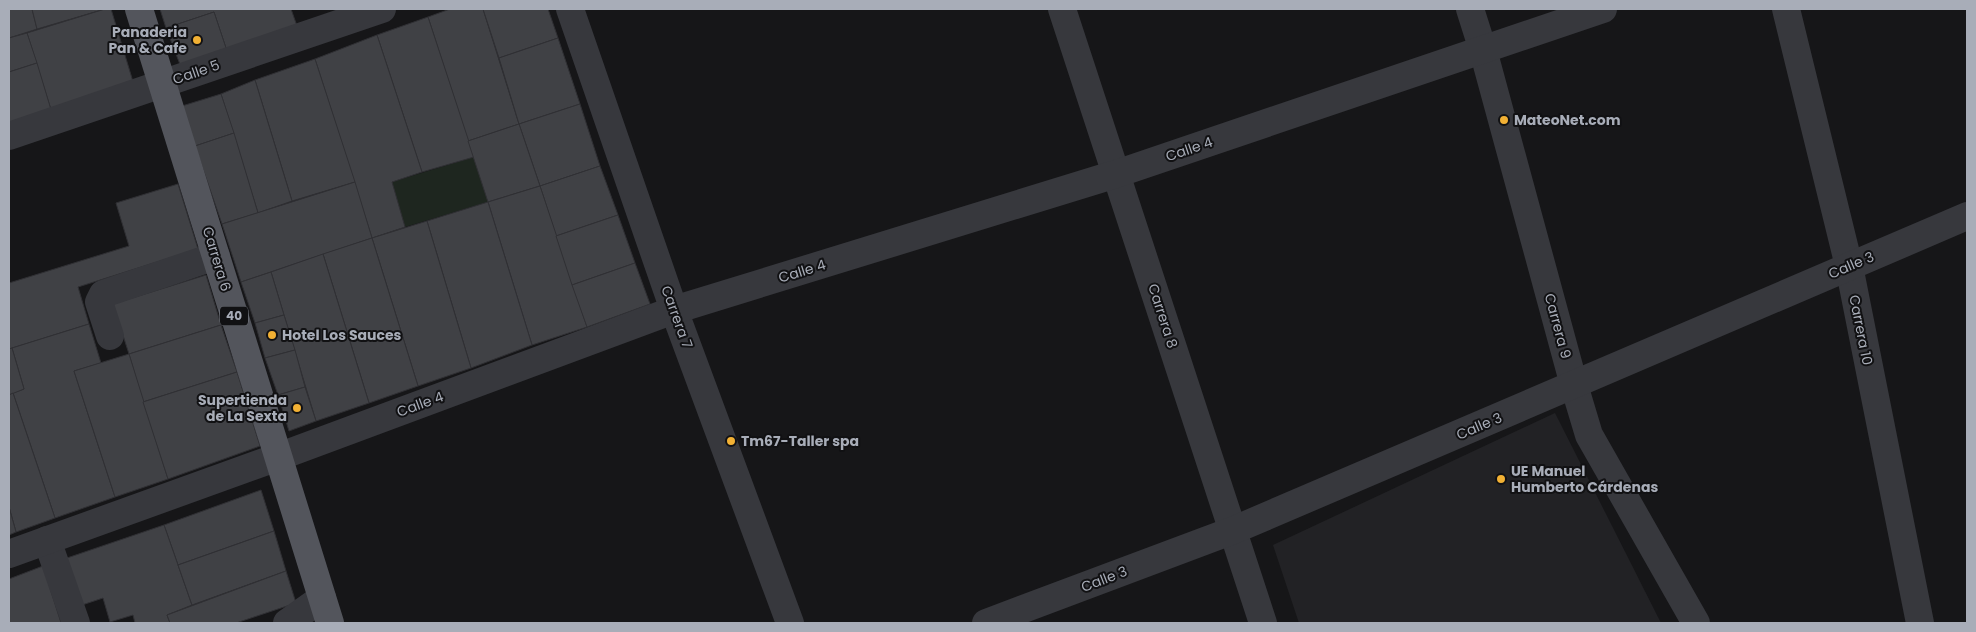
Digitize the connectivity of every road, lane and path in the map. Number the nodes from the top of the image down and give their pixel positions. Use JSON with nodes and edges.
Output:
{"nodes":[{"id":1,"x":139,"y":9,"type":"edge"},
{"id":2,"x":382,"y":9,"type":"edge"},
{"id":3,"x":570,"y":9,"type":"edge"},
{"id":4,"x":1062,"y":9,"type":"edge"},
{"id":5,"x":1470,"y":9,"type":"edge"},
{"id":6,"x":1603,"y":9,"type":"edge"},
{"id":7,"x":1786,"y":9,"type":"edge"},
{"id":8,"x":1483,"y":50,"type":"junction"},
{"id":9,"x":162,"y":84,"type":"junction"},
{"id":10,"x":9,"y":136,"type":"edge"},
{"id":11,"x":1116,"y":174,"type":"junction"},
{"id":12,"x":1967,"y":216,"type":"edge"},
{"id":13,"x":216,"y":256,"type":"junction"},
{"id":14,"x":1849,"y":266,"type":"junction"},
{"id":15,"x":674,"y":310,"type":"junction"},
{"id":16,"x":110,"y":336,"type":"dead end"},
{"id":17,"x":1574,"y":385,"type":"junction"},
{"id":18,"x":278,"y":457,"type":"junction"},
{"id":19,"x":1234,"y":530,"type":"junction"},
{"id":20,"x":47,"y":540,"type":"junction"},
{"id":21,"x":9,"y":554,"type":"edge"},
{"id":22,"x":326,"y":611,"type":"edge"},
{"id":23,"x":76,"y":623,"type":"edge"},
{"id":24,"x":287,"y":623,"type":"edge"},
{"id":25,"x":790,"y":623,"type":"edge"},
{"id":26,"x":986,"y":623,"type":"edge"},
{"id":27,"x":1264,"y":623,"type":"edge"},
{"id":28,"x":1696,"y":623,"type":"edge"},
{"id":29,"x":1920,"y":623,"type":"edge"}],
"edges":[{"from":1,"to":9,"type":"main road","name":"Carrera 6","number":"40"},
{"from":2,"to":9,"type":"street","name":"Calle 5"},
{"from":3,"to":15,"type":"street","name":"Carrera 7"},
{"from":4,"to":11,"type":"street","name":"Carrera 8"},
{"from":5,"to":8,"type":"street","name":"Carrera 9"},
{"from":6,"to":8,"type":"street","name":"Calle 4"},
{"from":7,"to":14,"type":"street","name":"Carrera 10"},
{"from":8,"to":11,"type":"street","name":"Calle 4"},
{"from":8,"to":17,"type":"street","name":"Carrera 9"},
{"from":9,"to":10,"type":"street","name":"Calle 5"},
{"from":9,"to":13,"type":"main road","name":"Carrera 6","number":"40"},
{"from":11,"to":15,"type":"street","name":"Calle 4"},
{"from":11,"to":19,"type":"street","name":"Carrera 8"},
{"from":12,"to":14,"type":"street","name":"Calle 3"},
{"from":13,"to":16,"type":"street"},
{"from":13,"to":18,"type":"main road","name":"Carrera 6","number":"40"},
{"from":14,"to":17,"type":"street","name":"Calle 3"},
{"from":14,"to":29,"type":"street","name":"Carrera 10"},
{"from":15,"to":18,"type":"street","name":"Calle 4"},
{"from":15,"to":25,"type":"street","name":"Carrera 7"},
{"from":17,"to":19,"type":"street","name":"Calle 3"},
{"from":17,"to":28,"type":"street","name":"Carrera 9"},
{"from":18,"to":20,"type":"street","name":"Calle 4"},
{"from":18,"to":22,"type":"main road","name":"Carrera 6","number":"40"},
{"from":19,"to":26,"type":"street","name":"Calle 3"},
{"from":19,"to":27,"type":"street","name":"Carrera 8"},
{"from":20,"to":21,"type":"street","name":"Calle 4"},
{"from":20,"to":23,"type":"street"},
{"from":22,"to":24,"type":"street"}]}
